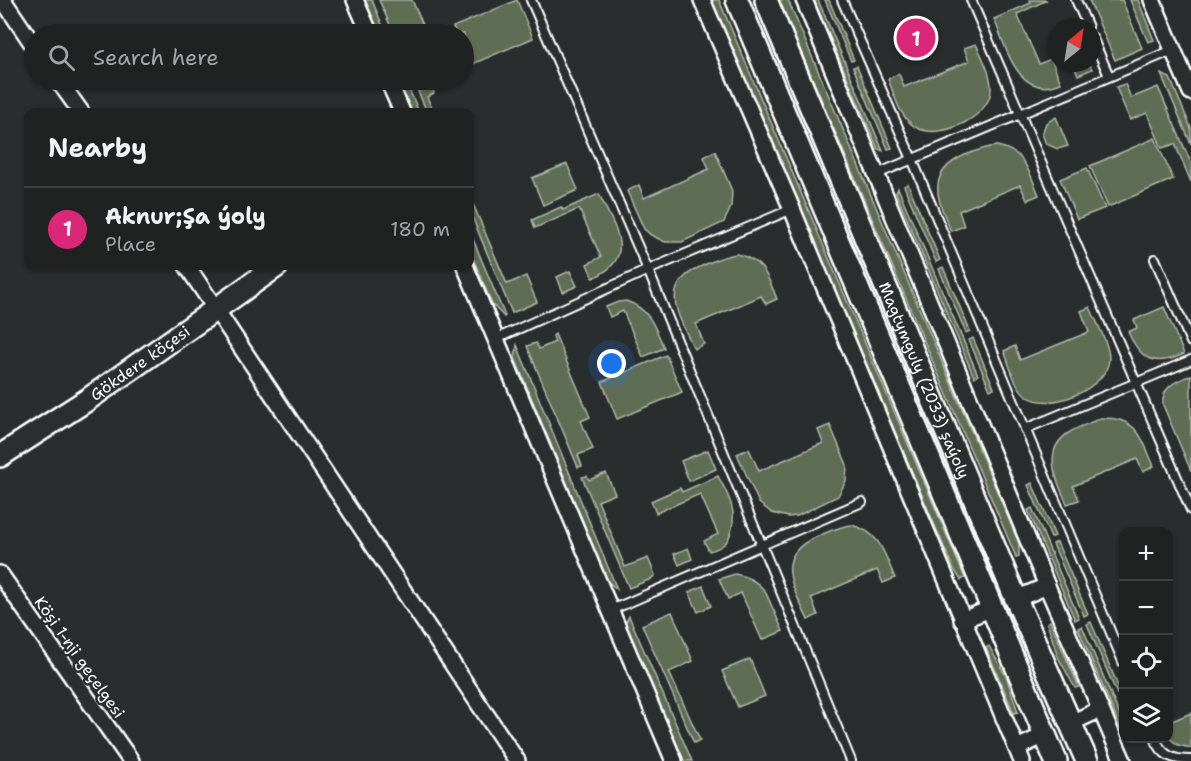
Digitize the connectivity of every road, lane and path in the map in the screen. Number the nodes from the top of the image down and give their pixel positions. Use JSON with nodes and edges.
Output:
{"nodes":[{"id":1,"x":355,"y":0,"type":"edge"},
{"id":2,"x":531,"y":0,"type":"edge"},
{"id":3,"x":702,"y":0,"type":"edge"},
{"id":4,"x":737,"y":0,"type":"edge"},
{"id":5,"x":765,"y":0,"type":"edge"},
{"id":6,"x":804,"y":0,"type":"edge"},
{"id":7,"x":842,"y":0,"type":"edge"},
{"id":8,"x":971,"y":0,"type":"edge"},
{"id":9,"x":1076,"y":0,"type":"edge"},
{"id":10,"x":1152,"y":0,"type":"edge"},
{"id":11,"x":2,"y":4,"type":"edge"},
{"id":12,"x":1084,"y":18,"type":"edge"},
{"id":13,"x":366,"y":24,"type":"edge"},
{"id":14,"x":24,"y":33,"type":"edge"},
{"id":15,"x":1173,"y":50,"type":"junction"},
{"id":16,"x":1101,"y":58,"type":"edge"},
{"id":17,"x":1109,"y":76,"type":"junction"},
{"id":18,"x":65,"y":90,"type":"edge"},
{"id":19,"x":392,"y":90,"type":"edge"},
{"id":20,"x":1191,"y":92,"type":"edge"},
{"id":21,"x":78,"y":108,"type":"edge"},
{"id":22,"x":400,"y":108,"type":"edge"},
{"id":23,"x":1019,"y":114,"type":"junction"},
{"id":24,"x":912,"y":159,"type":"junction"},
{"id":25,"x":877,"y":174,"type":"junction"},
{"id":26,"x":792,"y":209,"type":"junction"},
{"id":27,"x":1155,"y":259,"type":"dead end"},
{"id":28,"x":190,"y":270,"type":"edge"},
{"id":29,"x":271,"y":270,"type":"edge"},
{"id":30,"x":467,"y":270,"type":"edge"},
{"id":31,"x":648,"y":270,"type":"junction"},
{"id":32,"x":217,"y":309,"type":"junction"},
{"id":33,"x":496,"y":339,"type":"junction"},
{"id":34,"x":1191,"y":342,"type":"edge"},
{"id":35,"x":1191,"y":360,"type":"edge"},
{"id":36,"x":1136,"y":383,"type":"junction"},
{"id":37,"x":1025,"y":429,"type":"junction"},
{"id":38,"x":0,"y":456,"type":"edge"},
{"id":39,"x":862,"y":502,"type":"dead end"},
{"id":40,"x":1191,"y":510,"type":"edge"},
{"id":41,"x":762,"y":545,"type":"junction"},
{"id":42,"x":0,"y":574,"type":"edge"},
{"id":43,"x":1047,"y":586,"type":"junction"},
{"id":44,"x":1016,"y":599,"type":"junction"},
{"id":45,"x":993,"y":608,"type":"junction"},
{"id":46,"x":611,"y":610,"type":"junction"},
{"id":47,"x":962,"y":620,"type":"junction"},
{"id":48,"x":1119,"y":652,"type":"edge"},
{"id":49,"x":1099,"y":710,"type":"junction"},
{"id":50,"x":1071,"y":723,"type":"junction"},
{"id":51,"x":1045,"y":735,"type":"junction"},
{"id":52,"x":1158,"y":743,"type":"edge"},
{"id":53,"x":1020,"y":755,"type":"edge"},
{"id":54,"x":1191,"y":760,"type":"edge"},
{"id":55,"x":131,"y":761,"type":"edge"},
{"id":56,"x":517,"y":761,"type":"edge"},
{"id":57,"x":674,"y":761,"type":"edge"},
{"id":58,"x":851,"y":761,"type":"edge"},
{"id":59,"x":1056,"y":761,"type":"edge"},
{"id":60,"x":1087,"y":761,"type":"edge"},
{"id":61,"x":1123,"y":761,"type":"edge"}],
"edges":[{"from":1,"to":13,"type":"street"},
{"from":2,"to":31,"type":"lane"},
{"from":3,"to":26,"type":"street"},
{"from":4,"to":45,"type":"main road","name":"Magtymguly (2033) şaýoly"},
{"from":5,"to":44,"type":"main road","name":"Magtymguly (2033) şaýoly"},
{"from":6,"to":25,"type":"street"},
{"from":7,"to":24,"type":"lane"},
{"from":8,"to":23,"type":"lane"},
{"from":9,"to":12,"type":"lane"},
{"from":10,"to":15,"type":"street"},
{"from":11,"to":14,"type":"street"},
{"from":15,"to":17,"type":"lane"},
{"from":15,"to":20,"type":"street"},
{"from":16,"to":17,"type":"lane"},
{"from":17,"to":23,"type":"lane"},
{"from":18,"to":21,"type":"street"},
{"from":19,"to":22,"type":"street"},
{"from":23,"to":24,"type":"lane"},
{"from":23,"to":36,"type":"lane"},
{"from":24,"to":25,"type":"lane"},
{"from":24,"to":37,"type":"lane"},
{"from":25,"to":43,"type":"street"},
{"from":26,"to":31,"type":"lane"},
{"from":26,"to":47,"type":"street"},
{"from":27,"to":34,"type":"lane"},
{"from":28,"to":32,"type":"street"},
{"from":29,"to":32,"type":"main road","name":"Gökdere köçesi"},
{"from":30,"to":33,"type":"street"},
{"from":31,"to":33,"type":"lane"},
{"from":31,"to":41,"type":"lane"},
{"from":32,"to":38,"type":"main road","name":"Gökdere köçesi"},
{"from":32,"to":56,"type":"street"},
{"from":33,"to":46,"type":"street"},
{"from":35,"to":36,"type":"lane"},
{"from":36,"to":37,"type":"lane"},
{"from":36,"to":40,"type":"lane"},
{"from":37,"to":48,"type":"lane"},
{"from":39,"to":41,"type":"lane"},
{"from":41,"to":46,"type":"lane"},
{"from":41,"to":58,"type":"lane"},
{"from":42,"to":55,"type":"street","name":"Köşi 1-nji geçelgesi"},
{"from":43,"to":44,"type":"street"},
{"from":43,"to":49,"type":"street"},
{"from":44,"to":50,"type":"main road","name":"Magtymguly (2033) şaýoly"},
{"from":45,"to":47,"type":"street"},
{"from":45,"to":51,"type":"main road","name":"Magtymguly (2033) şaýoly"},
{"from":46,"to":57,"type":"street"},
{"from":47,"to":53,"type":"street"},
{"from":49,"to":50,"type":"street"},
{"from":49,"to":61,"type":"street"},
{"from":50,"to":60,"type":"main road","name":"Magtymguly (2033) şaýoly"},
{"from":51,"to":53,"type":"street"},
{"from":51,"to":59,"type":"main road","name":"Magtymguly (2033) şaýoly"},
{"from":52,"to":54,"type":"lane"}]}
